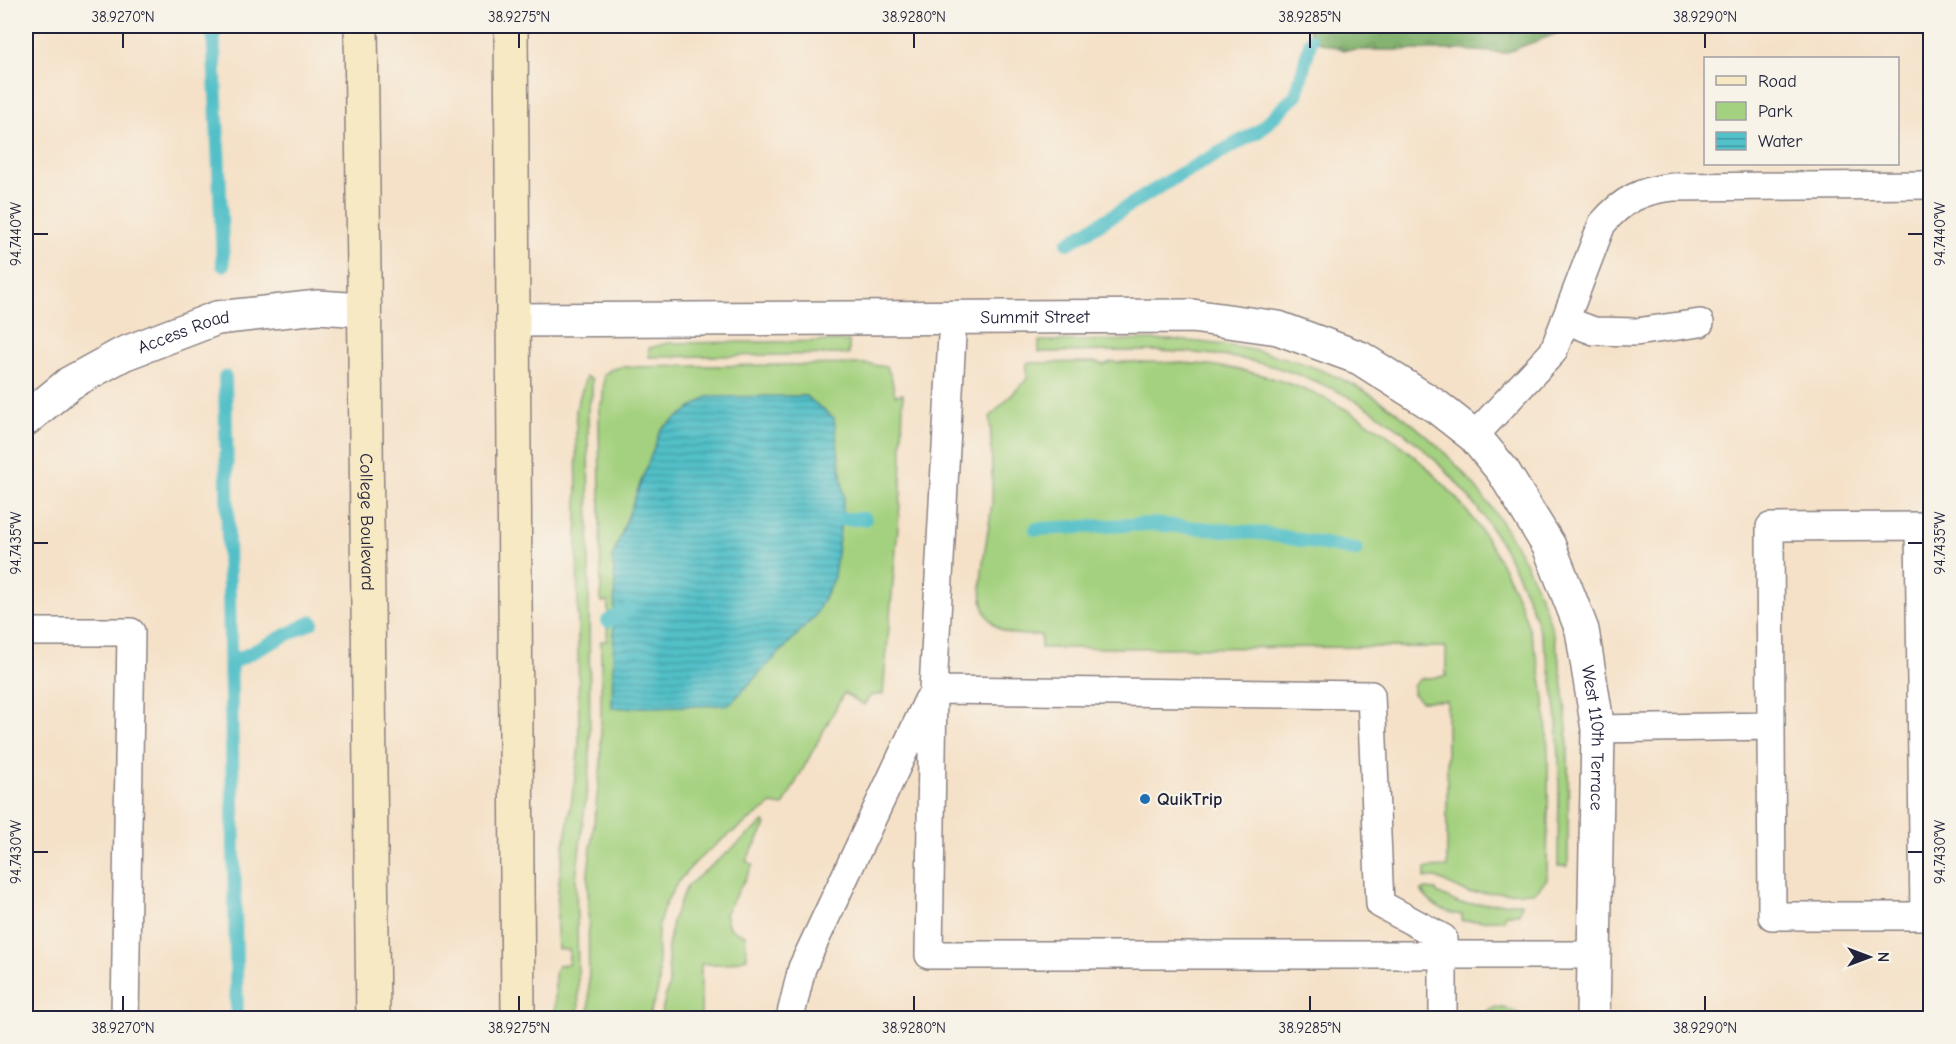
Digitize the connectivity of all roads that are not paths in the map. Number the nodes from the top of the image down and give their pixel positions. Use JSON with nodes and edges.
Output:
{"nodes":[{"id":1,"x":361,"y":26,"type":"edge"},
{"id":2,"x":511,"y":26,"type":"edge"},
{"id":3,"x":1930,"y":185,"type":"edge"},
{"id":4,"x":363,"y":310,"type":"junction"},
{"id":5,"x":953,"y":317,"type":"junction"},
{"id":6,"x":513,"y":320,"type":"junction"},
{"id":7,"x":1565,"y":320,"type":"junction"},
{"id":8,"x":1700,"y":323,"type":"dead end"},
{"id":9,"x":26,"y":419,"type":"edge"},
{"id":10,"x":1473,"y":436,"type":"junction"},
{"id":11,"x":1507,"y":478,"type":"joint"},
{"id":12,"x":26,"y":632,"type":"edge"},
{"id":13,"x":933,"y":690,"type":"junction"},
{"id":14,"x":1771,"y":726,"type":"junction"},
{"id":15,"x":1598,"y":729,"type":"junction"},
{"id":16,"x":1443,"y":954,"type":"junction"},
{"id":17,"x":1594,"y":955,"type":"junction"},
{"id":18,"x":126,"y":1018,"type":"edge"},
{"id":19,"x":373,"y":1018,"type":"edge"},
{"id":20,"x":518,"y":1018,"type":"edge"},
{"id":21,"x":790,"y":1018,"type":"edge"},
{"id":22,"x":1443,"y":1018,"type":"edge"},
{"id":23,"x":1593,"y":1018,"type":"edge"}],
"edges":[{"from":1,"to":4,"type":"main road","name":"College Boulevard"},
{"from":2,"to":6,"type":"main road"},
{"from":3,"to":7,"type":"lane"},
{"from":4,"to":9,"type":"street","name":"Access Road"},
{"from":4,"to":19,"type":"main road","name":"College Boulevard"},
{"from":5,"to":6,"type":"street","name":"Summit Street"},
{"from":5,"to":10,"type":"street","name":"Summit Street"},
{"from":5,"to":13,"type":"lane"},
{"from":6,"to":20,"type":"main road"},
{"from":7,"to":8,"type":"lane"},
{"from":7,"to":10,"type":"lane"},
{"from":10,"to":11,"type":"street","name":"Summit Street"},
{"from":11,"to":15,"type":"street","name":"West 110th Terrace"},
{"from":12,"to":18,"type":"lane"},
{"from":13,"to":16,"type":"lane"},
{"from":13,"to":16,"type":"lane"},
{"from":13,"to":21,"type":"lane"},
{"from":14,"to":14,"type":"lane"},
{"from":14,"to":15,"type":"lane"},
{"from":15,"to":17,"type":"street","name":"West 110th Terrace"},
{"from":16,"to":17,"type":"lane"},
{"from":16,"to":22,"type":"lane"},
{"from":17,"to":23,"type":"street","name":"West 110th Terrace"}]}
